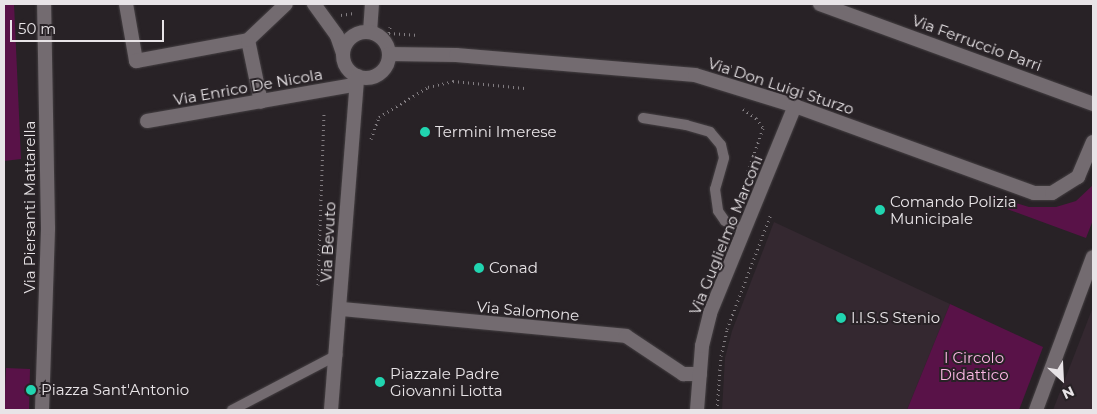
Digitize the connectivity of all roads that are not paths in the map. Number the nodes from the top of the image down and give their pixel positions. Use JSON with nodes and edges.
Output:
{"nodes":[{"id":1,"x":44,"y":4,"type":"edge"},
{"id":2,"x":126,"y":4,"type":"edge"},
{"id":3,"x":286,"y":4,"type":"edge"},
{"id":4,"x":314,"y":4,"type":"edge"},
{"id":5,"x":372,"y":4,"type":"edge"},
{"id":6,"x":820,"y":4,"type":"edge"},
{"id":7,"x":370,"y":32,"type":"junction"},
{"id":8,"x":248,"y":40,"type":"junction"},
{"id":9,"x":343,"y":53,"type":"junction"},
{"id":10,"x":390,"y":54,"type":"junction"},
{"id":11,"x":355,"y":80,"type":"junction"},
{"id":12,"x":261,"y":102,"type":"junction"},
{"id":13,"x":1093,"y":104,"type":"edge"},
{"id":14,"x":795,"y":106,"type":"junction"},
{"id":15,"x":643,"y":118,"type":"dead end"},
{"id":16,"x":147,"y":122,"type":"dead end"},
{"id":17,"x":1093,"y":142,"type":"edge"},
{"id":18,"x":745,"y":230,"type":"junction"},
{"id":19,"x":1093,"y":256,"type":"edge"},
{"id":20,"x":341,"y":309,"type":"junction"},
{"id":21,"x":337,"y":355,"type":"junction"},
{"id":22,"x":700,"y":374,"type":"junction"},
{"id":23,"x":42,"y":410,"type":"edge"},
{"id":24,"x":232,"y":410,"type":"edge"},
{"id":25,"x":331,"y":410,"type":"edge"},
{"id":26,"x":697,"y":410,"type":"edge"},
{"id":27,"x":1036,"y":410,"type":"edge"}],
"edges":[{"from":1,"to":23,"type":"street","name":"Via Piersanti Mattarella"},
{"from":2,"to":8,"type":"street"},
{"from":3,"to":8,"type":"street"},
{"from":4,"to":9,"type":"street"},
{"from":5,"to":7,"type":"street"},
{"from":6,"to":13,"type":"street","name":"Via Ferruccio Parri"},
{"from":7,"to":9,"type":"street"},
{"from":7,"to":10,"type":"street"},
{"from":8,"to":12,"type":"street"},
{"from":9,"to":11,"type":"street"},
{"from":10,"to":11,"type":"street"},
{"from":10,"to":14,"type":"street","name":"Via Don Luigi Sturzo"},
{"from":11,"to":12,"type":"street","name":"Via Enrico De Nicola"},
{"from":11,"to":20,"type":"street","name":"Via Bevuto"},
{"from":12,"to":16,"type":"street","name":"Via Enrico De Nicola"},
{"from":14,"to":17,"type":"street","name":"Via Don Luigi Sturzo"},
{"from":14,"to":18,"type":"street","name":"Via Guglielmo Marconi"},
{"from":15,"to":18,"type":"lane"},
{"from":18,"to":22,"type":"street","name":"Via Guglielmo Marconi"},
{"from":19,"to":27,"type":"street"},
{"from":20,"to":21,"type":"street","name":"Via Bevuto"},
{"from":20,"to":22,"type":"street","name":"Via Salomone"},
{"from":21,"to":24,"type":"lane"},
{"from":21,"to":25,"type":"street","name":"Via Bevuto"},
{"from":22,"to":26,"type":"street","name":"Via Guglielmo Marconi"}]}
